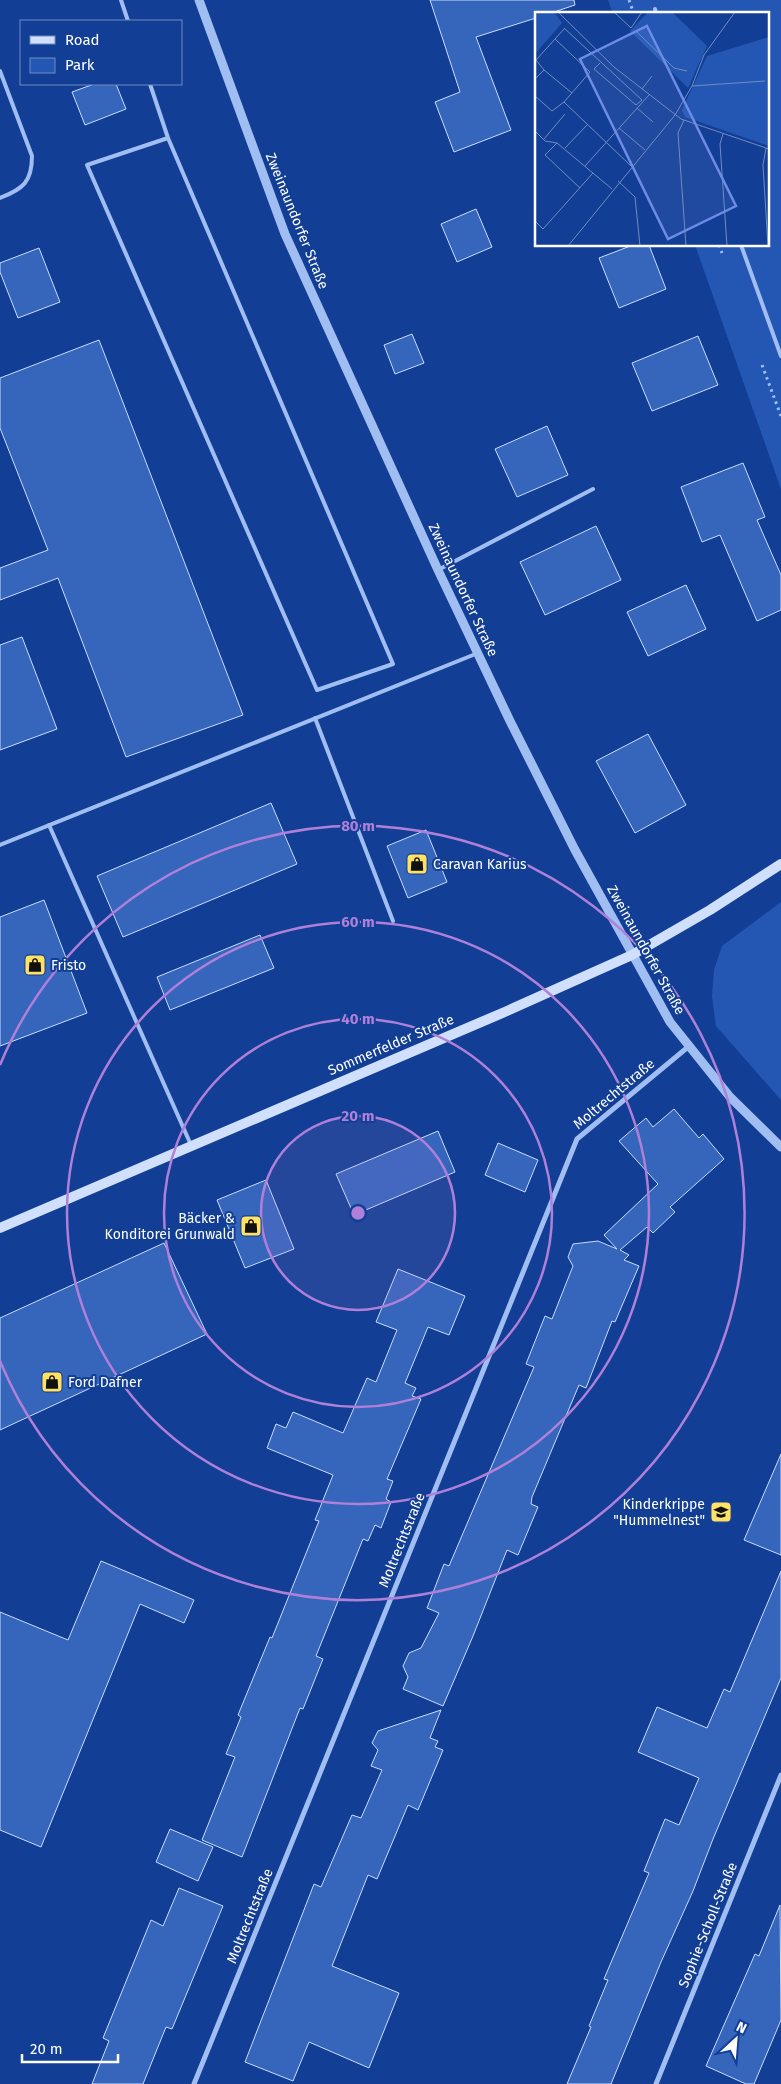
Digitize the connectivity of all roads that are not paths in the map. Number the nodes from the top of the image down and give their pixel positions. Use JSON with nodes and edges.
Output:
{"nodes":[{"id":1,"x":121,"y":0,"type":"edge"},
{"id":2,"x":199,"y":0,"type":"edge"},
{"id":3,"x":128,"y":20,"type":"edge"},
{"id":4,"x":0,"y":70,"type":"edge"},
{"id":5,"x":150,"y":85,"type":"edge"},
{"id":6,"x":168,"y":138,"type":"junction"},
{"id":7,"x":0,"y":198,"type":"edge"},
{"id":8,"x":740,"y":246,"type":"edge"},
{"id":9,"x":781,"y":356,"type":"edge"},
{"id":10,"x":593,"y":489,"type":"dead end"},
{"id":11,"x":438,"y":570,"type":"junction"},
{"id":12,"x":478,"y":653,"type":"junction"},
{"id":13,"x":315,"y":718,"type":"junction"},
{"id":14,"x":49,"y":825,"type":"junction"},
{"id":15,"x":0,"y":844,"type":"edge"},
{"id":16,"x":781,"y":864,"type":"edge"},
{"id":17,"x":393,"y":921,"type":"dead end"},
{"id":18,"x":632,"y":955,"type":"junction"},
{"id":19,"x":688,"y":1047,"type":"junction"},
{"id":20,"x":191,"y":1145,"type":"junction"},
{"id":21,"x":781,"y":1147,"type":"edge"},
{"id":22,"x":0,"y":1228,"type":"edge"},
{"id":23,"x":781,"y":1775,"type":"edge"},
{"id":24,"x":194,"y":2084,"type":"edge"},
{"id":25,"x":656,"y":2084,"type":"edge"}],
"edges":[{"from":1,"to":3,"type":"lane"},
{"from":2,"to":11,"type":"street","name":"Zweinaundorfer Straße"},
{"from":4,"to":7,"type":"lane"},
{"from":5,"to":6,"type":"lane"},
{"from":6,"to":6,"type":"lane"},
{"from":8,"to":9,"type":"lane"},
{"from":10,"to":11,"type":"lane"},
{"from":11,"to":12,"type":"street","name":"Zweinaundorfer Straße"},
{"from":12,"to":13,"type":"lane"},
{"from":12,"to":18,"type":"street","name":"Zweinaundorfer Straße"},
{"from":13,"to":14,"type":"lane"},
{"from":13,"to":17,"type":"lane"},
{"from":14,"to":15,"type":"lane"},
{"from":14,"to":20,"type":"lane"},
{"from":16,"to":18,"type":"main road","name":"Sommerfelder Straße"},
{"from":18,"to":19,"type":"street","name":"Zweinaundorfer Straße"},
{"from":18,"to":20,"type":"main road","name":"Sommerfelder Straße"},
{"from":19,"to":21,"type":"street","name":"Zweinaundorfer Straße"},
{"from":19,"to":24,"type":"street","name":"Moltrechtstraße"},
{"from":20,"to":22,"type":"main road","name":"Sommerfelder Straße"},
{"from":23,"to":25,"type":"street","name":"Sophie-Scholl-Straße"}]}
